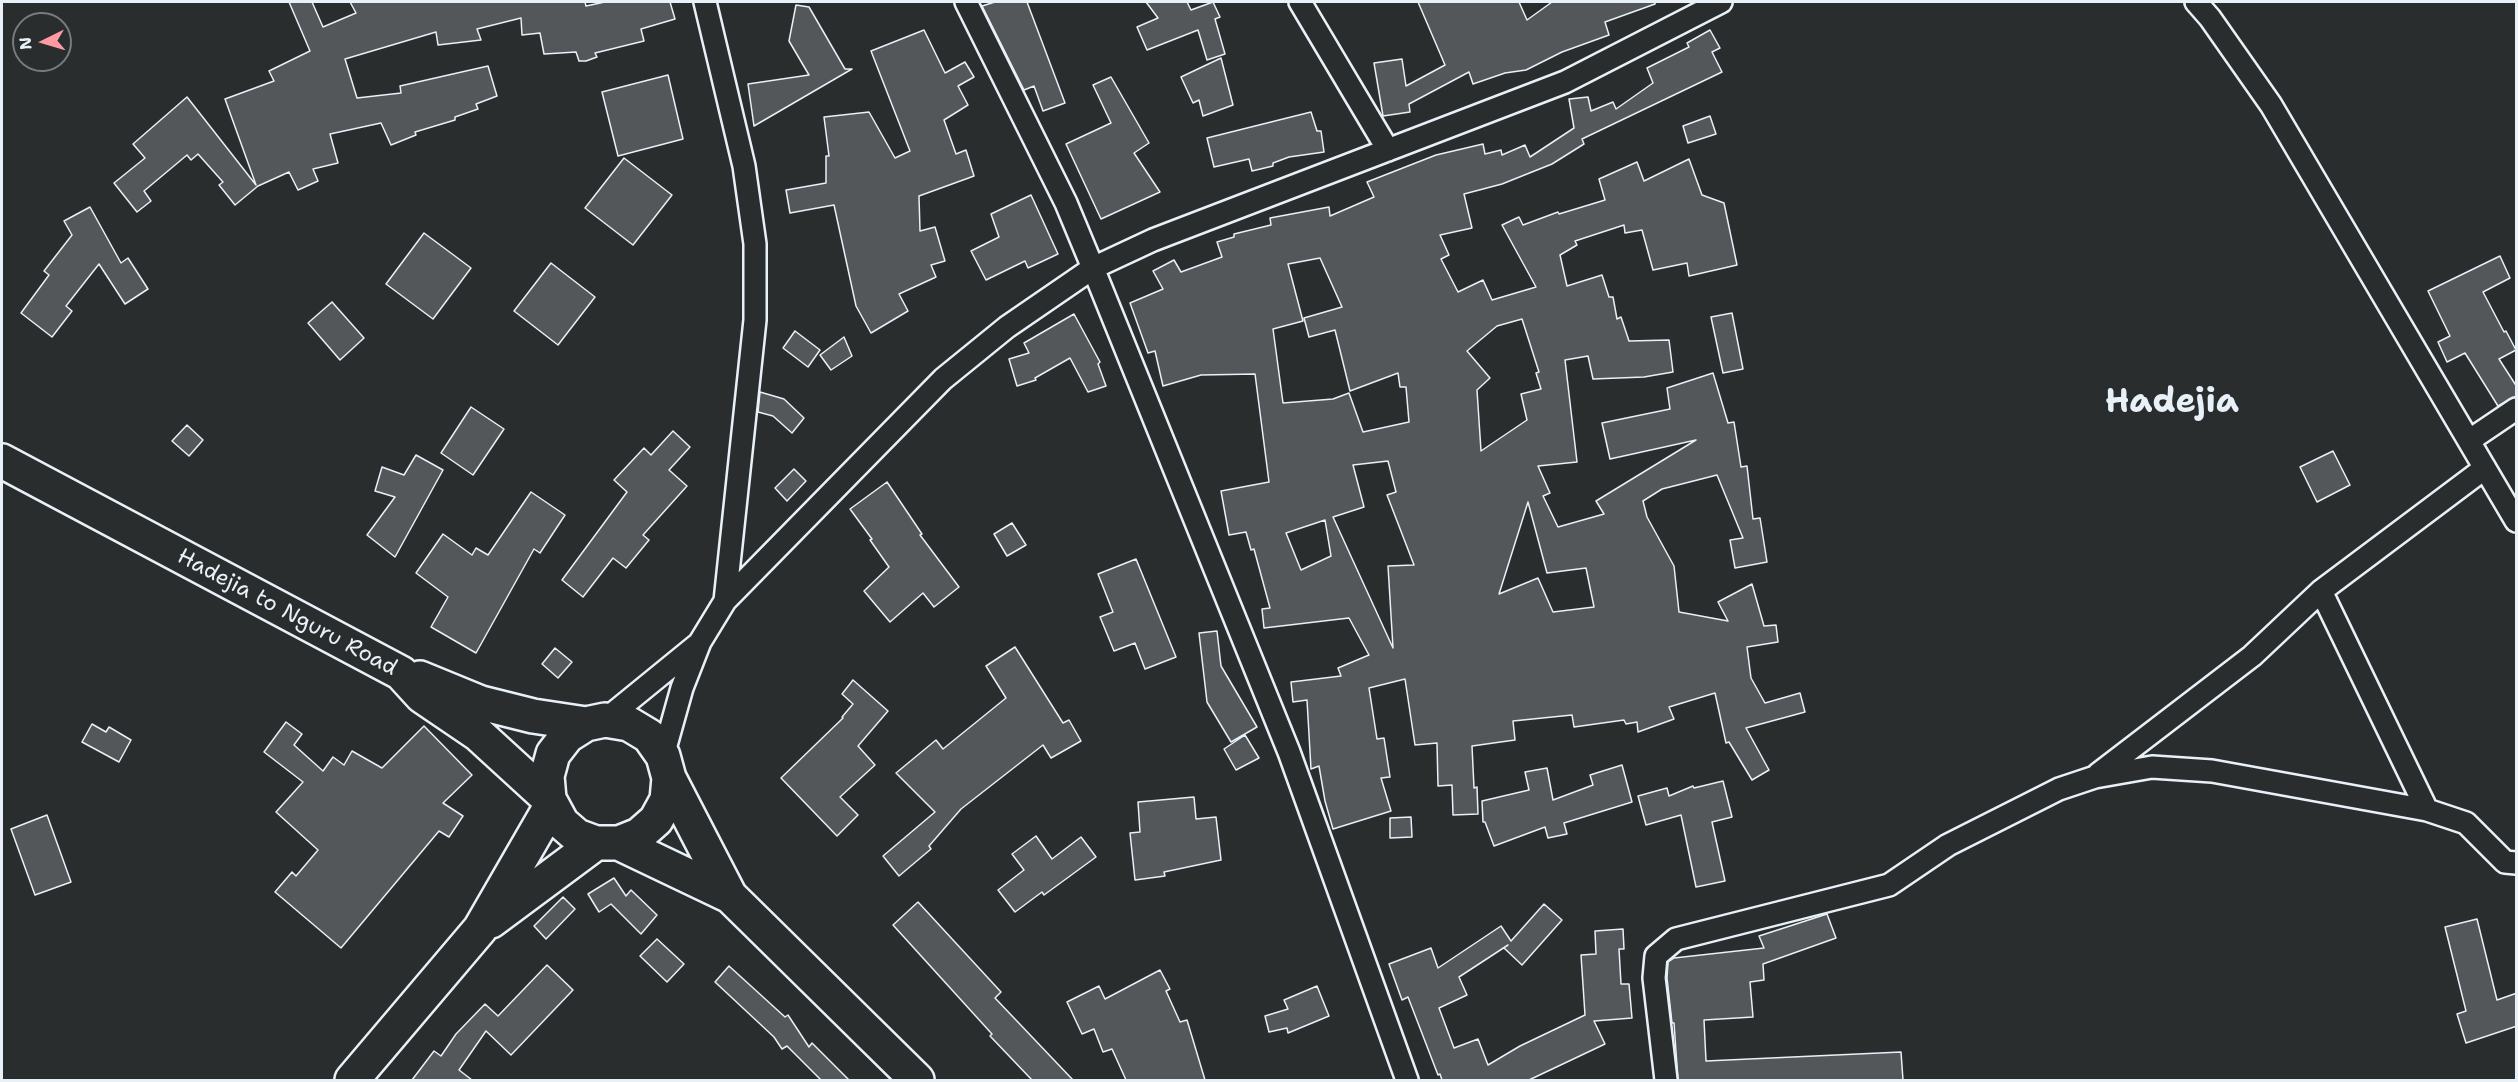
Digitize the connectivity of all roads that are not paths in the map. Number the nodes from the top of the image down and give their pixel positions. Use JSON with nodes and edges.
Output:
{"nodes":[{"id":1,"x":705,"y":2,"type":"edge"},
{"id":2,"x":966,"y":2,"type":"edge"},
{"id":3,"x":1300,"y":2,"type":"edge"},
{"id":4,"x":1721,"y":2,"type":"edge"},
{"id":5,"x":2196,"y":2,"type":"edge"},
{"id":6,"x":1388,"y":150,"type":"junction"},
{"id":7,"x":1093,"y":268,"type":"junction"},
{"id":8,"x":2517,"y":409,"type":"edge"},
{"id":9,"x":2470,"y":440,"type":"junction"},
{"id":10,"x":2,"y":461,"type":"edge"},
{"id":11,"x":2485,"y":468,"type":"junction"},
{"id":12,"x":2517,"y":521,"type":"edge"},
{"id":13,"x":2321,"y":591,"type":"junction"},
{"id":14,"x":724,"y":601,"type":"junction"},
{"id":15,"x":700,"y":642,"type":"junction"},
{"id":16,"x":401,"y":673,"type":"junction"},
{"id":17,"x":596,"y":722,"type":"junction"},
{"id":18,"x":666,"y":767,"type":"junction"},
{"id":19,"x":2096,"y":777,"type":"junction"},
{"id":20,"x":550,"y":802,"type":"junction"},
{"id":21,"x":2427,"y":810,"type":"junction"},
{"id":22,"x":607,"y":843,"type":"junction"},
{"id":23,"x":2517,"y":863,"type":"edge"},
{"id":24,"x":730,"y":896,"type":"junction"},
{"id":25,"x":480,"y":929,"type":"junction"},
{"id":26,"x":352,"y":1080,"type":"edge"},
{"id":27,"x":917,"y":1080,"type":"edge"},
{"id":28,"x":1407,"y":1080,"type":"edge"},
{"id":29,"x":1666,"y":1080,"type":"edge"}],
"edges":[{"from":1,"to":14,"type":"street"},
{"from":2,"to":7,"type":"street"},
{"from":3,"to":6,"type":"street"},
{"from":4,"to":6,"type":"street"},
{"from":5,"to":9,"type":"street"},
{"from":6,"to":7,"type":"street"},
{"from":7,"to":14,"type":"street"},
{"from":7,"to":28,"type":"street"},
{"from":8,"to":9,"type":"street"},
{"from":9,"to":11,"type":"street"},
{"from":10,"to":16,"type":"main road","name":"Hadejia to Nguru Road"},
{"from":11,"to":12,"type":"street"},
{"from":11,"to":13,"type":"street"},
{"from":13,"to":19,"type":"street"},
{"from":13,"to":21,"type":"street"},
{"from":14,"to":15,"type":"street"},
{"from":15,"to":17,"type":"street"},
{"from":15,"to":18,"type":"street"},
{"from":16,"to":17,"type":"main road"},
{"from":16,"to":20,"type":"main road","name":"Hadejia to Nguru Road"},
{"from":17,"to":18,"type":"main road"},
{"from":17,"to":20,"type":"main road"},
{"from":18,"to":22,"type":"main road"},
{"from":18,"to":24,"type":"main road"},
{"from":19,"to":21,"type":"street"},
{"from":19,"to":29,"type":"street"},
{"from":20,"to":22,"type":"main road"},
{"from":20,"to":25,"type":"main road"},
{"from":21,"to":23,"type":"street"},
{"from":22,"to":24,"type":"main road"},
{"from":22,"to":25,"type":"main road"},
{"from":24,"to":27,"type":"main road"},
{"from":25,"to":26,"type":"main road"}]}
